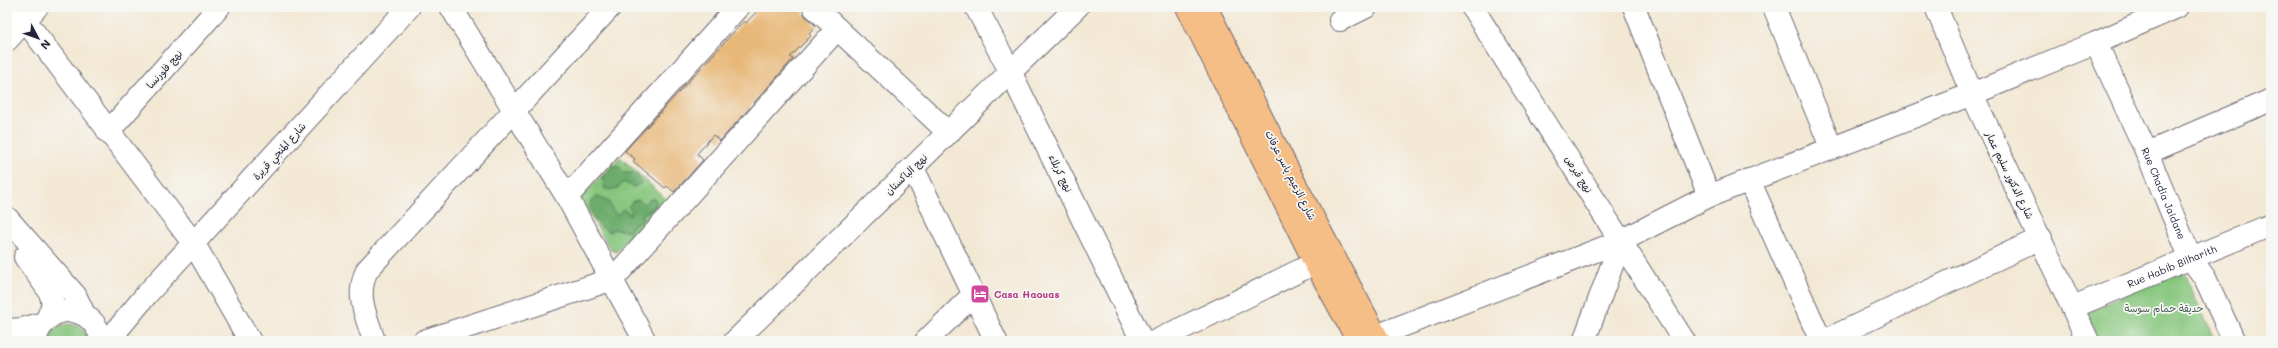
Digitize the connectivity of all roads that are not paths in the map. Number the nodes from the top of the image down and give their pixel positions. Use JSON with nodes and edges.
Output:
{"nodes":[{"id":1,"x":220,"y":7,"type":"edge"},
{"id":2,"x":409,"y":7,"type":"edge"},
{"id":3,"x":451,"y":7,"type":"edge"},
{"id":4,"x":610,"y":7,"type":"edge"},
{"id":5,"x":738,"y":7,"type":"edge"},
{"id":6,"x":814,"y":7,"type":"edge"},
{"id":7,"x":976,"y":7,"type":"edge"},
{"id":8,"x":1077,"y":7,"type":"edge"},
{"id":9,"x":1187,"y":7,"type":"edge"},
{"id":10,"x":1206,"y":7,"type":"edge"},
{"id":11,"x":1366,"y":7,"type":"edge"},
{"id":12,"x":1472,"y":7,"type":"edge"},
{"id":13,"x":1634,"y":7,"type":"edge"},
{"id":14,"x":1774,"y":7,"type":"edge"},
{"id":15,"x":1936,"y":7,"type":"edge"},
{"id":16,"x":2177,"y":7,"type":"edge"},
{"id":17,"x":26,"y":11,"type":"edge"},
{"id":18,"x":1340,"y":20,"type":"dead end"},
{"id":19,"x":837,"y":29,"type":"junction"},
{"id":20,"x":7,"y":40,"type":"edge"},
{"id":21,"x":2096,"y":43,"type":"junction"},
{"id":22,"x":1011,"y":73,"type":"junction"},
{"id":23,"x":1972,"y":94,"type":"junction"},
{"id":24,"x":2271,"y":100,"type":"edge"},
{"id":25,"x":515,"y":111,"type":"junction"},
{"id":26,"x":108,"y":132,"type":"junction"},
{"id":27,"x":948,"y":133,"type":"junction"},
{"id":28,"x":1831,"y":147,"type":"junction"},
{"id":29,"x":2147,"y":153,"type":"junction"},
{"id":30,"x":913,"y":168,"type":"junction"},
{"id":31,"x":1749,"y":180,"type":"junction"},
{"id":32,"x":1709,"y":196,"type":"junction"},
{"id":33,"x":566,"y":197,"type":"junction"},
{"id":34,"x":7,"y":218,"type":"edge"},
{"id":35,"x":2271,"y":225,"type":"edge"},
{"id":36,"x":7,"y":227,"type":"edge"},
{"id":37,"x":2041,"y":238,"type":"junction"},
{"id":38,"x":1621,"y":241,"type":"junction"},
{"id":39,"x":194,"y":244,"type":"junction"},
{"id":40,"x":2191,"y":259,"type":"junction"},
{"id":41,"x":1315,"y":263,"type":"junction"},
{"id":42,"x":613,"y":279,"type":"junction"},
{"id":43,"x":147,"y":294,"type":"junction"},
{"id":44,"x":973,"y":295,"type":"junction"},
{"id":45,"x":2073,"y":307,"type":"junction"},
{"id":46,"x":87,"y":317,"type":"junction"},
{"id":47,"x":42,"y":327,"type":"edge"},
{"id":48,"x":7,"y":330,"type":"edge"},
{"id":49,"x":1371,"y":339,"type":"edge"},
{"id":50,"x":102,"y":341,"type":"edge"},
{"id":51,"x":108,"y":341,"type":"edge"},
{"id":52,"x":250,"y":341,"type":"edge"},
{"id":53,"x":374,"y":341,"type":"edge"},
{"id":54,"x":424,"y":341,"type":"edge"},
{"id":55,"x":645,"y":341,"type":"edge"},
{"id":56,"x":735,"y":341,"type":"edge"},
{"id":57,"x":926,"y":341,"type":"edge"},
{"id":58,"x":996,"y":341,"type":"edge"},
{"id":59,"x":1142,"y":341,"type":"edge"},
{"id":60,"x":1156,"y":341,"type":"edge"},
{"id":61,"x":1584,"y":341,"type":"edge"},
{"id":62,"x":1684,"y":341,"type":"edge"},
{"id":63,"x":1821,"y":341,"type":"edge"},
{"id":64,"x":1824,"y":341,"type":"edge"},
{"id":65,"x":2088,"y":341,"type":"edge"},
{"id":66,"x":2234,"y":341,"type":"edge"}],
"edges":[{"from":1,"to":26,"type":"street","name":"نهج فلورنسا"},
{"from":2,"to":39,"type":"street","name":"شارع المنجي قريرة"},
{"from":3,"to":25,"type":"street"},
{"from":4,"to":25,"type":"street"},
{"from":5,"to":33,"type":"street"},
{"from":6,"to":19,"type":"street"},
{"from":7,"to":22,"type":"street","name":"نهج كربلاء"},
{"from":8,"to":22,"type":"street","name":"نهج الباكستان"},
{"from":9,"to":41,"type":"main road","name":"شارع الزعيم ياسر عرفات"},
{"from":10,"to":49,"type":"main road","name":"شارع الزعيم ياسر عرفات"},
{"from":11,"to":18,"type":"street"},
{"from":12,"to":38,"type":"street","name":"نهج قبرص"},
{"from":13,"to":32,"type":"street"},
{"from":14,"to":28,"type":"street"},
{"from":15,"to":23,"type":"street","name":"شارع الدكتور سليم عمار"},
{"from":16,"to":21,"type":"street"},
{"from":17,"to":20,"type":"street"},
{"from":17,"to":26,"type":"street"},
{"from":19,"to":27,"type":"street"},
{"from":19,"to":42,"type":"street"},
{"from":21,"to":23,"type":"street"},
{"from":21,"to":29,"type":"street","name":"Rue Chadia Jaidane"},
{"from":22,"to":27,"type":"street","name":"نهج الباكستان"},
{"from":22,"to":59,"type":"street","name":"نهج كربلاء"},
{"from":23,"to":28,"type":"street"},
{"from":23,"to":37,"type":"street","name":"شارع الدكتور سليم عمار"},
{"from":24,"to":29,"type":"street"},
{"from":25,"to":33,"type":"street"},
{"from":25,"to":53,"type":"street"},
{"from":26,"to":39,"type":"street"},
{"from":27,"to":30,"type":"street","name":"نهج الباكستان"},
{"from":28,"to":31,"type":"street"},
{"from":29,"to":40,"type":"street","name":"Rue Chadia Jaidane"},
{"from":30,"to":44,"type":"street"},
{"from":30,"to":56,"type":"street","name":"نهج الباكستان"},
{"from":31,"to":32,"type":"street"},
{"from":31,"to":63,"type":"street"},
{"from":32,"to":38,"type":"street"},
{"from":33,"to":42,"type":"street"},
{"from":34,"to":46,"type":"street"},
{"from":35,"to":40,"type":"street","name":"Rue Habib Bilharith"},
{"from":36,"to":47,"type":"street"},
{"from":37,"to":45,"type":"street","name":"شارع الدكتور سليم عمار"},
{"from":37,"to":64,"type":"street"},
{"from":38,"to":49,"type":"street"},
{"from":38,"to":61,"type":"street"},
{"from":38,"to":62,"type":"street","name":"نهج قبرص"},
{"from":39,"to":43,"type":"street","name":"شارع المنجي قريرة"},
{"from":39,"to":52,"type":"street"},
{"from":40,"to":45,"type":"street","name":"Rue Habib Bilharith"},
{"from":40,"to":66,"type":"street","name":"Rue Chadia Jaidane"},
{"from":41,"to":49,"type":"main road","name":"شارع الزعيم ياسر عرفات"},
{"from":41,"to":60,"type":"street"},
{"from":42,"to":54,"type":"street"},
{"from":42,"to":55,"type":"street"},
{"from":43,"to":46,"type":"street","name":"شارع المنجي قريرة"},
{"from":43,"to":51,"type":"street","name":"شارع المنجي قريرة"},
{"from":44,"to":57,"type":"street"},
{"from":44,"to":58,"type":"street"},
{"from":45,"to":65,"type":"street","name":"شارع الدكتور سليم عمار"},
{"from":46,"to":47,"type":"street","name":"شارع المنجي قريرة"},
{"from":46,"to":50,"type":"street"},
{"from":47,"to":48,"type":"street","name":"شارع المنجي قريرة"}]}
